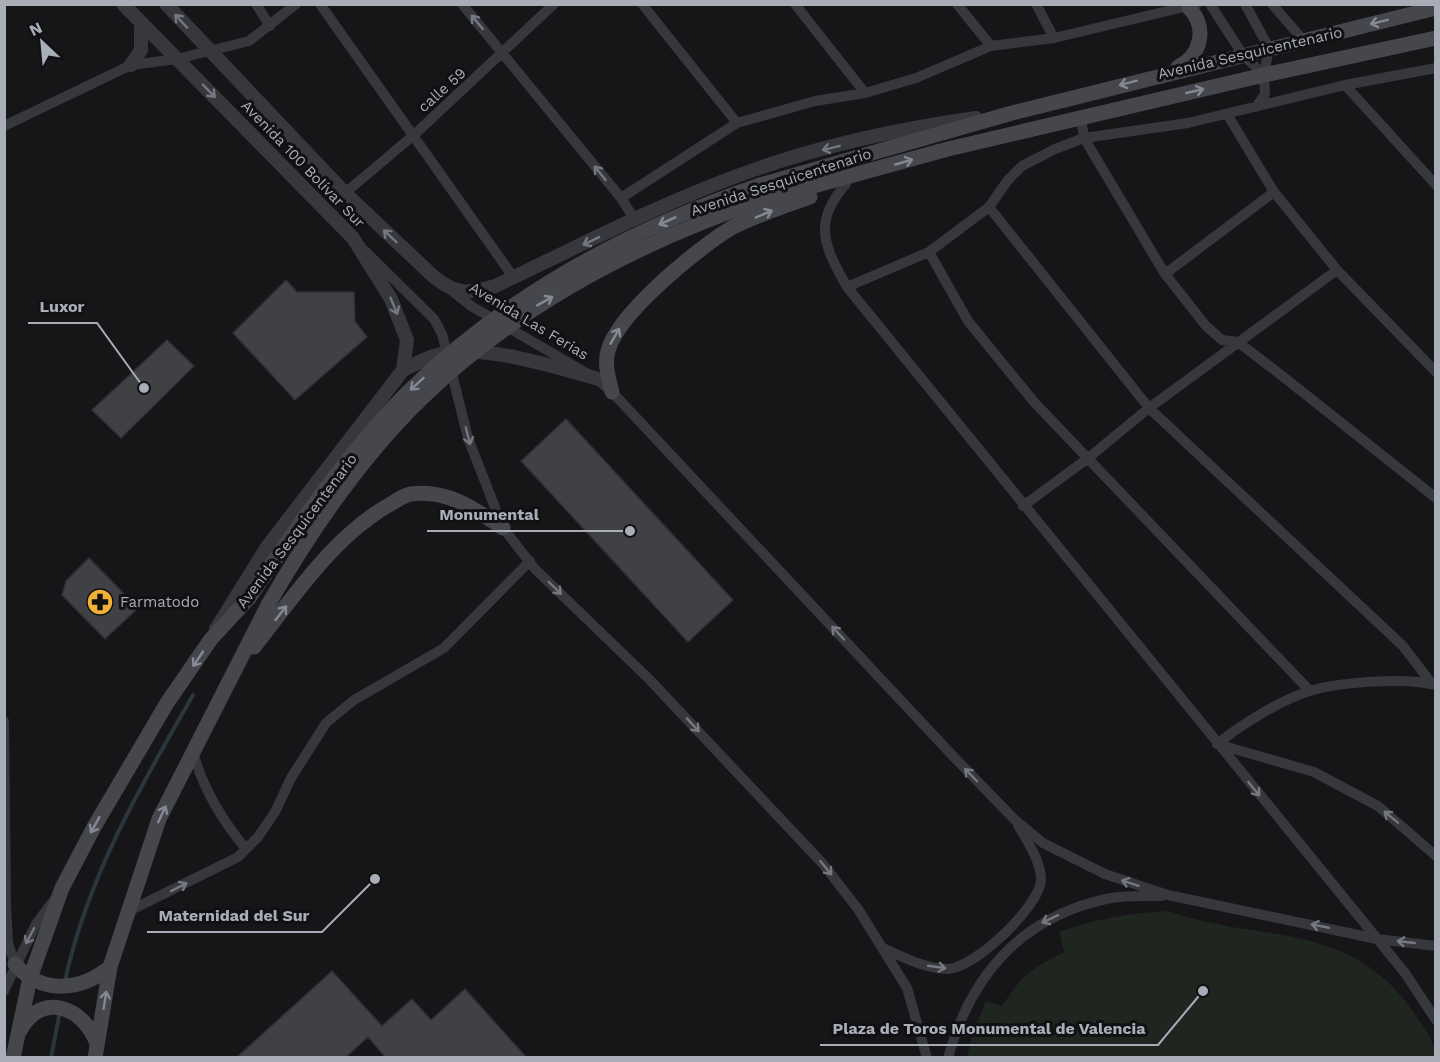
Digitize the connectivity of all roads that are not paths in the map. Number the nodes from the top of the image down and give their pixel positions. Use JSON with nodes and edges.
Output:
{"nodes":[{"id":1,"x":123,"y":4,"type":"edge"},
{"id":2,"x":166,"y":4,"type":"edge"},
{"id":3,"x":256,"y":4,"type":"edge"},
{"id":4,"x":296,"y":4,"type":"edge"},
{"id":5,"x":320,"y":4,"type":"edge"},
{"id":6,"x":462,"y":4,"type":"edge"},
{"id":7,"x":554,"y":4,"type":"edge"},
{"id":8,"x":642,"y":4,"type":"edge"},
{"id":9,"x":795,"y":4,"type":"edge"},
{"id":10,"x":957,"y":4,"type":"edge"},
{"id":11,"x":1036,"y":4,"type":"edge"},
{"id":12,"x":1210,"y":4,"type":"edge"},
{"id":13,"x":1272,"y":4,"type":"edge"},
{"id":14,"x":1247,"y":5,"type":"edge"},
{"id":15,"x":1193,"y":6,"type":"edge"},
{"id":16,"x":1436,"y":8,"type":"edge"},
{"id":17,"x":141,"y":24,"type":"junction"},
{"id":18,"x":270,"y":26,"type":"junction"},
{"id":19,"x":1054,"y":38,"type":"junction"},
{"id":20,"x":1436,"y":38,"type":"edge"},
{"id":21,"x":1302,"y":40,"type":"junction"},
{"id":22,"x":991,"y":46,"type":"junction"},
{"id":23,"x":1269,"y":48,"type":"junction"},
{"id":24,"x":209,"y":51,"type":"junction"},
{"id":25,"x":503,"y":54,"type":"junction"},
{"id":26,"x":1243,"y":55,"type":"junction"},
{"id":27,"x":177,"y":59,"type":"junction"},
{"id":28,"x":131,"y":65,"type":"junction"},
{"id":29,"x":1436,"y":68,"type":"edge"},
{"id":30,"x":1168,"y":72,"type":"junction"},
{"id":31,"x":1264,"y":75,"type":"junction"},
{"id":32,"x":1345,"y":85,"type":"junction"},
{"id":33,"x":865,"y":93,"type":"junction"},
{"id":34,"x":1256,"y":107,"type":"junction"},
{"id":35,"x":1012,"y":113,"type":"junction"},
{"id":36,"x":1227,"y":114,"type":"junction"},
{"id":37,"x":1081,"y":118,"type":"junction"},
{"id":38,"x":737,"y":123,"type":"junction"},
{"id":39,"x":4,"y":126,"type":"edge"},
{"id":40,"x":415,"y":134,"type":"junction"},
{"id":41,"x":1084,"y":138,"type":"junction"},
{"id":42,"x":880,"y":169,"type":"junction"},
{"id":43,"x":846,"y":184,"type":"junction"},
{"id":44,"x":1435,"y":184,"type":"edge"},
{"id":45,"x":763,"y":192,"type":"junction"},
{"id":46,"x":1274,"y":192,"type":"junction"},
{"id":47,"x":345,"y":193,"type":"junction"},
{"id":48,"x":621,"y":198,"type":"junction"},
{"id":49,"x":989,"y":207,"type":"junction"},
{"id":50,"x":635,"y":220,"type":"junction"},
{"id":51,"x":353,"y":238,"type":"junction"},
{"id":52,"x":929,"y":252,"type":"junction"},
{"id":53,"x":1337,"y":270,"type":"junction"},
{"id":54,"x":1165,"y":274,"type":"junction"},
{"id":55,"x":514,"y":278,"type":"junction"},
{"id":56,"x":847,"y":287,"type":"junction"},
{"id":57,"x":449,"y":289,"type":"junction"},
{"id":58,"x":1238,"y":342,"type":"junction"},
{"id":59,"x":449,"y":352,"type":"junction"},
{"id":60,"x":403,"y":370,"type":"junction"},
{"id":61,"x":1436,"y":372,"type":"edge"},
{"id":62,"x":595,"y":378,"type":"junction"},
{"id":63,"x":612,"y":392,"type":"junction"},
{"id":64,"x":1149,"y":408,"type":"junction"},
{"id":65,"x":1087,"y":459,"type":"junction"},
{"id":66,"x":1436,"y":498,"type":"edge"},
{"id":67,"x":1023,"y":506,"type":"junction"},
{"id":68,"x":503,"y":528,"type":"junction"},
{"id":69,"x":530,"y":561,"type":"junction"},
{"id":70,"x":211,"y":639,"type":"junction"},
{"id":71,"x":232,"y":675,"type":"junction"},
{"id":72,"x":1434,"y":684,"type":"edge"},
{"id":73,"x":1310,"y":691,"type":"junction"},
{"id":74,"x":4,"y":721,"type":"edge"},
{"id":75,"x":1217,"y":744,"type":"junction"},
{"id":76,"x":193,"y":752,"type":"junction"},
{"id":77,"x":1014,"y":819,"type":"junction"},
{"id":78,"x":246,"y":849,"type":"junction"},
{"id":79,"x":1436,"y":856,"type":"edge"},
{"id":80,"x":62,"y":888,"type":"junction"},
{"id":81,"x":1168,"y":895,"type":"junction"},
{"id":82,"x":126,"y":912,"type":"junction"},
{"id":83,"x":1377,"y":939,"type":"junction"},
{"id":84,"x":1436,"y":946,"type":"edge"},
{"id":85,"x":882,"y":948,"type":"junction"},
{"id":86,"x":15,"y":964,"type":"junction"},
{"id":87,"x":110,"y":967,"type":"junction"},
{"id":88,"x":30,"y":978,"type":"junction"},
{"id":89,"x":4,"y":991,"type":"edge"},
{"id":90,"x":1436,"y":1020,"type":"edge"},
{"id":91,"x":16,"y":1037,"type":"junction"},
{"id":92,"x":96,"y":1051,"type":"edge"},
{"id":93,"x":13,"y":1058,"type":"edge"},
{"id":94,"x":927,"y":1058,"type":"edge"},
{"id":95,"x":948,"y":1058,"type":"edge"}],
"edges":[{"from":1,"to":17,"type":"street","name":"Avenida 100 Bolívar Sur"},
{"from":24,"to":2,"type":"street","name":"Avenida 100 Bolívar Sur","one_way":true},
{"from":3,"to":18,"type":"street"},
{"from":4,"to":18,"type":"street"},
{"from":5,"to":40,"type":"street"},
{"from":25,"to":6,"type":"street","one_way":true},
{"from":7,"to":25,"type":"street","name":"calle 59"},
{"from":8,"to":38,"type":"street"},
{"from":9,"to":33,"type":"street"},
{"from":10,"to":22,"type":"street"},
{"from":11,"to":19,"type":"street"},
{"from":12,"to":26,"type":"street"},
{"from":13,"to":21,"type":"street"},
{"from":14,"to":23,"type":"street"},
{"from":15,"to":19,"type":"street"},
{"from":15,"to":30,"type":"main road"},
{"from":16,"to":21,"type":"main road","name":"Avenida Sesquicentenario","one_way":true},
{"from":17,"to":27,"type":"street","name":"Avenida 100 Bolívar Sur"},
{"from":17,"to":28,"type":"street"},
{"from":18,"to":24,"type":"street"},
{"from":19,"to":22,"type":"street"},
{"from":20,"to":31,"type":"main road","name":"Avenida Sesquicentenario"},
{"from":21,"to":23,"type":"main road","name":"Avenida Sesquicentenario"},
{"from":22,"to":33,"type":"street"},
{"from":23,"to":26,"type":"main road","name":"Avenida Sesquicentenario"},
{"from":23,"to":31,"type":"street"},
{"from":24,"to":27,"type":"street"},
{"from":24,"to":47,"type":"street","name":"Avenida 100 Bolívar Sur"},
{"from":25,"to":40,"type":"street","name":"calle 59"},
{"from":48,"to":25,"type":"street","one_way":true},
{"from":26,"to":30,"type":"main road","name":"Avenida Sesquicentenario"},
{"from":26,"to":31,"type":"street"},
{"from":27,"to":28,"type":"street"},
{"from":27,"to":51,"type":"street","name":"Avenida 100 Bolívar Sur","one_way":true},
{"from":28,"to":39,"type":"street"},
{"from":29,"to":32,"type":"street"},
{"from":30,"to":35,"type":"main road","name":"Avenida Sesquicentenario","one_way":true},
{"from":31,"to":34,"type":"street"},
{"from":37,"to":31,"type":"main road","name":"Avenida Sesquicentenario","one_way":true},
{"from":32,"to":34,"type":"street"},
{"from":32,"to":44,"type":"street"},
{"from":33,"to":38,"type":"street"},
{"from":34,"to":36,"type":"street"},
{"from":35,"to":45,"type":"main road","name":"Avenida Sesquicentenario"},
{"from":35,"to":50,"type":"street","one_way":true},
{"from":36,"to":41,"type":"street"},
{"from":36,"to":46,"type":"street"},
{"from":37,"to":41,"type":"street"},
{"from":42,"to":37,"type":"main road","name":"Avenida Sesquicentenario","one_way":true},
{"from":38,"to":48,"type":"street"},
{"from":40,"to":47,"type":"street","name":"calle 59"},
{"from":40,"to":55,"type":"street"},
{"from":41,"to":49,"type":"street"},
{"from":41,"to":54,"type":"street"},
{"from":42,"to":43,"type":"main road"},
{"from":42,"to":45,"type":"main road","name":"Avenida Sesquicentenario"},
{"from":43,"to":56,"type":"street"},
{"from":63,"to":43,"type":"main road","one_way":true},
{"from":45,"to":70,"type":"main road","name":"Avenida Sesquicentenario","one_way":true,"bridge":true},
{"from":71,"to":45,"type":"main road","name":"Avenida Sesquicentenario","one_way":true,"bridge":true},
{"from":46,"to":53,"type":"street"},
{"from":46,"to":54,"type":"street"},
{"from":57,"to":47,"type":"street","name":"Avenida 100 Bolívar Sur","one_way":true},
{"from":48,"to":50,"type":"street"},
{"from":49,"to":52,"type":"street"},
{"from":49,"to":64,"type":"street"},
{"from":50,"to":55,"type":"street","one_way":true},
{"from":51,"to":59,"type":"street","name":"Avenida 100 Bolívar Sur"},
{"from":51,"to":60,"type":"street","one_way":true},
{"from":52,"to":56,"type":"street"},
{"from":52,"to":65,"type":"street"},
{"from":53,"to":58,"type":"street"},
{"from":53,"to":61,"type":"street"},
{"from":54,"to":58,"type":"street"},
{"from":55,"to":57,"type":"street"},
{"from":56,"to":67,"type":"street"},
{"from":57,"to":62,"type":"street","name":"Avenida Las Ferias"},
{"from":58,"to":64,"type":"street"},
{"from":58,"to":66,"type":"street"},
{"from":59,"to":60,"type":"street"},
{"from":59,"to":62,"type":"street"},
{"from":59,"to":68,"type":"street","one_way":true},
{"from":60,"to":70,"type":"street"},
{"from":62,"to":63,"type":"street","name":"Avenida Las Ferias"},
{"from":77,"to":63,"type":"street","name":"Avenida Las Ferias","one_way":true},
{"from":64,"to":65,"type":"street"},
{"from":64,"to":72,"type":"street"},
{"from":65,"to":67,"type":"street"},
{"from":65,"to":73,"type":"street"},
{"from":67,"to":75,"type":"street"},
{"from":68,"to":69,"type":"street"},
{"from":71,"to":68,"type":"main road","one_way":true},
{"from":69,"to":78,"type":"street"},
{"from":69,"to":85,"type":"street","one_way":true},
{"from":70,"to":80,"type":"main road","name":"Avenida Sesquicentenario","one_way":true},
{"from":71,"to":76,"type":"main road","name":"Avenida Sesquicentenario"},
{"from":72,"to":73,"type":"street"},
{"from":73,"to":75,"type":"street"},
{"from":74,"to":86,"type":"street"},
{"from":79,"to":75,"type":"street","one_way":true},
{"from":75,"to":83,"type":"street","one_way":true},
{"from":76,"to":78,"type":"street"},
{"from":82,"to":76,"type":"main road","name":"Avenida Sesquicentenario","one_way":true},
{"from":81,"to":77,"type":"street","one_way":true},
{"from":85,"to":77,"type":"street","one_way":true},
{"from":82,"to":78,"type":"street","one_way":true},
{"from":80,"to":86,"type":"street","one_way":true},
{"from":80,"to":88,"type":"main road","name":"Avenida Sesquicentenario"},
{"from":83,"to":81,"type":"street","one_way":true},
{"from":81,"to":95,"type":"street","one_way":true},
{"from":82,"to":87,"type":"main road","name":"Avenida Sesquicentenario"},
{"from":84,"to":83,"type":"street","one_way":true},
{"from":83,"to":90,"type":"street"},
{"from":85,"to":94,"type":"street"},
{"from":86,"to":88,"type":"main road"},
{"from":86,"to":89,"type":"street"},
{"from":87,"to":88,"type":"main road"},
{"from":92,"to":87,"type":"main road","name":"Avenida Sesquicentenario","one_way":true},
{"from":88,"to":91,"type":"main road","name":"Avenida Sesquicentenario"},
{"from":91,"to":92,"type":"main road"},
{"from":91,"to":93,"type":"main road","name":"Avenida Sesquicentenario"}]}
